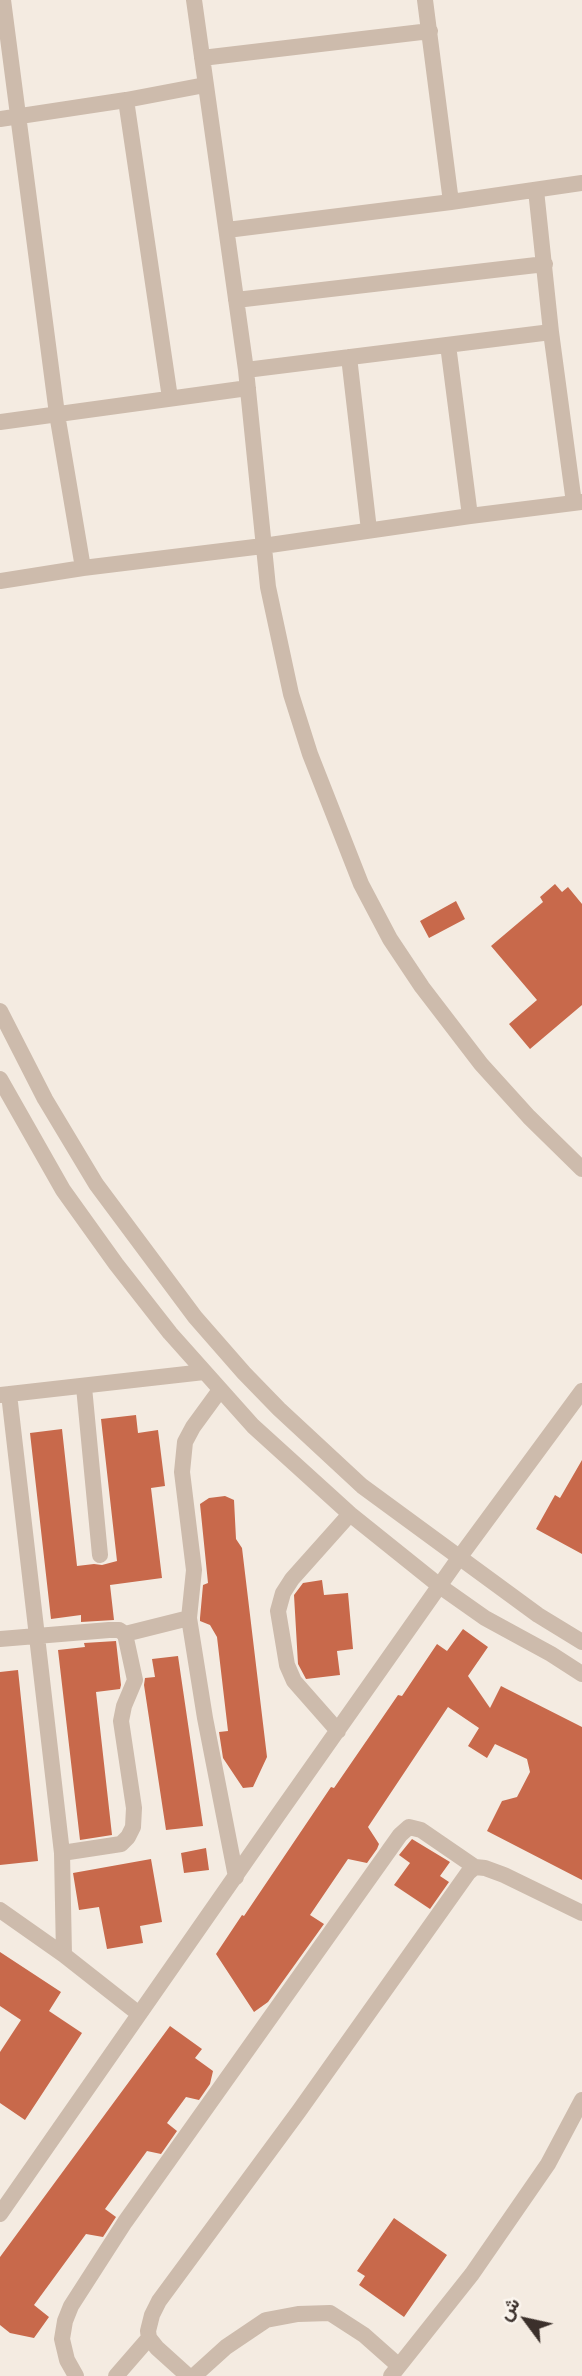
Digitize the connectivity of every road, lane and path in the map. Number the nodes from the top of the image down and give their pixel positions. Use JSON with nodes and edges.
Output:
{"nodes":[{"id":1,"x":3,"y":0,"type":"edge"},
{"id":2,"x":194,"y":0,"type":"edge"},
{"id":3,"x":425,"y":0,"type":"edge"},
{"id":4,"x":430,"y":31,"type":"junction"},
{"id":5,"x":202,"y":58,"type":"junction"},
{"id":6,"x":205,"y":85,"type":"junction"},
{"id":7,"x":126,"y":100,"type":"junction"},
{"id":8,"x":17,"y":116,"type":"junction"},
{"id":9,"x":0,"y":119,"type":"edge"},
{"id":10,"x":582,"y":183,"type":"edge"},
{"id":11,"x":536,"y":190,"type":"junction"},
{"id":12,"x":451,"y":202,"type":"junction"},
{"id":13,"x":227,"y":230,"type":"junction"},
{"id":14,"x":545,"y":264,"type":"junction"},
{"id":15,"x":236,"y":300,"type":"junction"},
{"id":16,"x":551,"y":332,"type":"junction"},
{"id":17,"x":448,"y":345,"type":"junction"},
{"id":18,"x":349,"y":357,"type":"junction"},
{"id":19,"x":246,"y":370,"type":"junction"},
{"id":20,"x":247,"y":388,"type":"junction"},
{"id":21,"x":170,"y":398,"type":"junction"},
{"id":22,"x":57,"y":414,"type":"junction"},
{"id":23,"x":0,"y":422,"type":"edge"},
{"id":24,"x":578,"y":503,"type":"edge"},
{"id":25,"x":470,"y":516,"type":"junction"},
{"id":26,"x":369,"y":530,"type":"junction"},
{"id":27,"x":263,"y":546,"type":"junction"},
{"id":28,"x":83,"y":568,"type":"junction"},
{"id":29,"x":0,"y":581,"type":"edge"},
{"id":30,"x":0,"y":1011,"type":"edge"},
{"id":31,"x":0,"y":1079,"type":"edge"},
{"id":32,"x":582,"y":1169,"type":"edge"},
{"id":33,"x":204,"y":1372,"type":"junction"},
{"id":34,"x":84,"y":1387,"type":"junction"},
{"id":35,"x":220,"y":1390,"type":"junction"},
{"id":36,"x":582,"y":1391,"type":"edge"},
{"id":37,"x":4,"y":1394,"type":"edge"},
{"id":38,"x":350,"y":1514,"type":"junction"},
{"id":39,"x":100,"y":1555,"type":"dead end"},
{"id":40,"x":460,"y":1558,"type":"junction"},
{"id":41,"x":440,"y":1587,"type":"junction"},
{"id":42,"x":189,"y":1618,"type":"junction"},
{"id":43,"x":125,"y":1634,"type":"junction"},
{"id":44,"x":38,"y":1635,"type":"junction"},
{"id":45,"x":0,"y":1639,"type":"edge"},
{"id":46,"x":582,"y":1642,"type":"edge"},
{"id":47,"x":582,"y":1674,"type":"edge"},
{"id":48,"x":338,"y":1731,"type":"junction"},
{"id":49,"x":62,"y":1853,"type":"junction"},
{"id":50,"x":475,"y":1867,"type":"junction"},
{"id":51,"x":236,"y":1877,"type":"junction"},
{"id":52,"x":0,"y":1910,"type":"edge"},
{"id":53,"x":582,"y":1913,"type":"edge"},
{"id":54,"x":64,"y":1955,"type":"junction"},
{"id":55,"x":139,"y":2014,"type":"junction"},
{"id":56,"x":582,"y":2100,"type":"edge"},
{"id":57,"x":3,"y":2203,"type":"edge"},
{"id":58,"x":149,"y":2337,"type":"junction"},
{"id":59,"x":395,"y":2371,"type":"edge"},
{"id":60,"x":76,"y":2376,"type":"edge"},
{"id":61,"x":116,"y":2376,"type":"edge"},
{"id":62,"x":188,"y":2376,"type":"edge"},
{"id":63,"x":194,"y":2376,"type":"edge"}],
"edges":[{"from":1,"to":8,"type":"street"},
{"from":2,"to":5,"type":"street"},
{"from":3,"to":4,"type":"street"},
{"from":4,"to":5,"type":"street"},
{"from":4,"to":12,"type":"street"},
{"from":5,"to":6,"type":"street"},
{"from":6,"to":7,"type":"street"},
{"from":6,"to":13,"type":"street"},
{"from":7,"to":8,"type":"street"},
{"from":7,"to":21,"type":"street"},
{"from":8,"to":9,"type":"street"},
{"from":8,"to":22,"type":"street"},
{"from":10,"to":11,"type":"street"},
{"from":11,"to":12,"type":"street"},
{"from":11,"to":14,"type":"street"},
{"from":12,"to":13,"type":"street"},
{"from":13,"to":15,"type":"street"},
{"from":14,"to":15,"type":"street"},
{"from":14,"to":16,"type":"street"},
{"from":15,"to":19,"type":"street"},
{"from":16,"to":17,"type":"street"},
{"from":16,"to":24,"type":"street"},
{"from":17,"to":18,"type":"street"},
{"from":17,"to":25,"type":"street"},
{"from":18,"to":19,"type":"street"},
{"from":18,"to":26,"type":"street"},
{"from":19,"to":20,"type":"street"},
{"from":20,"to":21,"type":"street"},
{"from":20,"to":27,"type":"street"},
{"from":21,"to":22,"type":"street"},
{"from":22,"to":23,"type":"street"},
{"from":22,"to":28,"type":"street"},
{"from":24,"to":25,"type":"street"},
{"from":25,"to":26,"type":"street"},
{"from":26,"to":27,"type":"street"},
{"from":27,"to":28,"type":"street"},
{"from":27,"to":32,"type":"street"},
{"from":28,"to":29,"type":"street"},
{"from":30,"to":40,"type":"street"},
{"from":31,"to":33,"type":"street"},
{"from":33,"to":34,"type":"street"},
{"from":33,"to":35,"type":"street"},
{"from":34,"to":37,"type":"street"},
{"from":34,"to":39,"type":"street"},
{"from":35,"to":38,"type":"street"},
{"from":35,"to":42,"type":"street"},
{"from":36,"to":40,"type":"street"},
{"from":37,"to":44,"type":"street"},
{"from":38,"to":41,"type":"street"},
{"from":38,"to":48,"type":"street"},
{"from":40,"to":41,"type":"street"},
{"from":40,"to":46,"type":"street"},
{"from":41,"to":47,"type":"street"},
{"from":41,"to":48,"type":"street"},
{"from":42,"to":43,"type":"street"},
{"from":42,"to":51,"type":"street"},
{"from":43,"to":44,"type":"street"},
{"from":43,"to":49,"type":"street"},
{"from":44,"to":45,"type":"street"},
{"from":44,"to":49,"type":"street"},
{"from":48,"to":51,"type":"street"},
{"from":49,"to":54,"type":"street"},
{"from":50,"to":53,"type":"street"},
{"from":50,"to":58,"type":"street"},
{"from":50,"to":60,"type":"street"},
{"from":51,"to":55,"type":"street"},
{"from":52,"to":54,"type":"street"},
{"from":54,"to":55,"type":"street"},
{"from":55,"to":57,"type":"street"},
{"from":56,"to":59,"type":"street"},
{"from":58,"to":61,"type":"street"},
{"from":58,"to":62,"type":"street"},
{"from":59,"to":63,"type":"street"}]}
